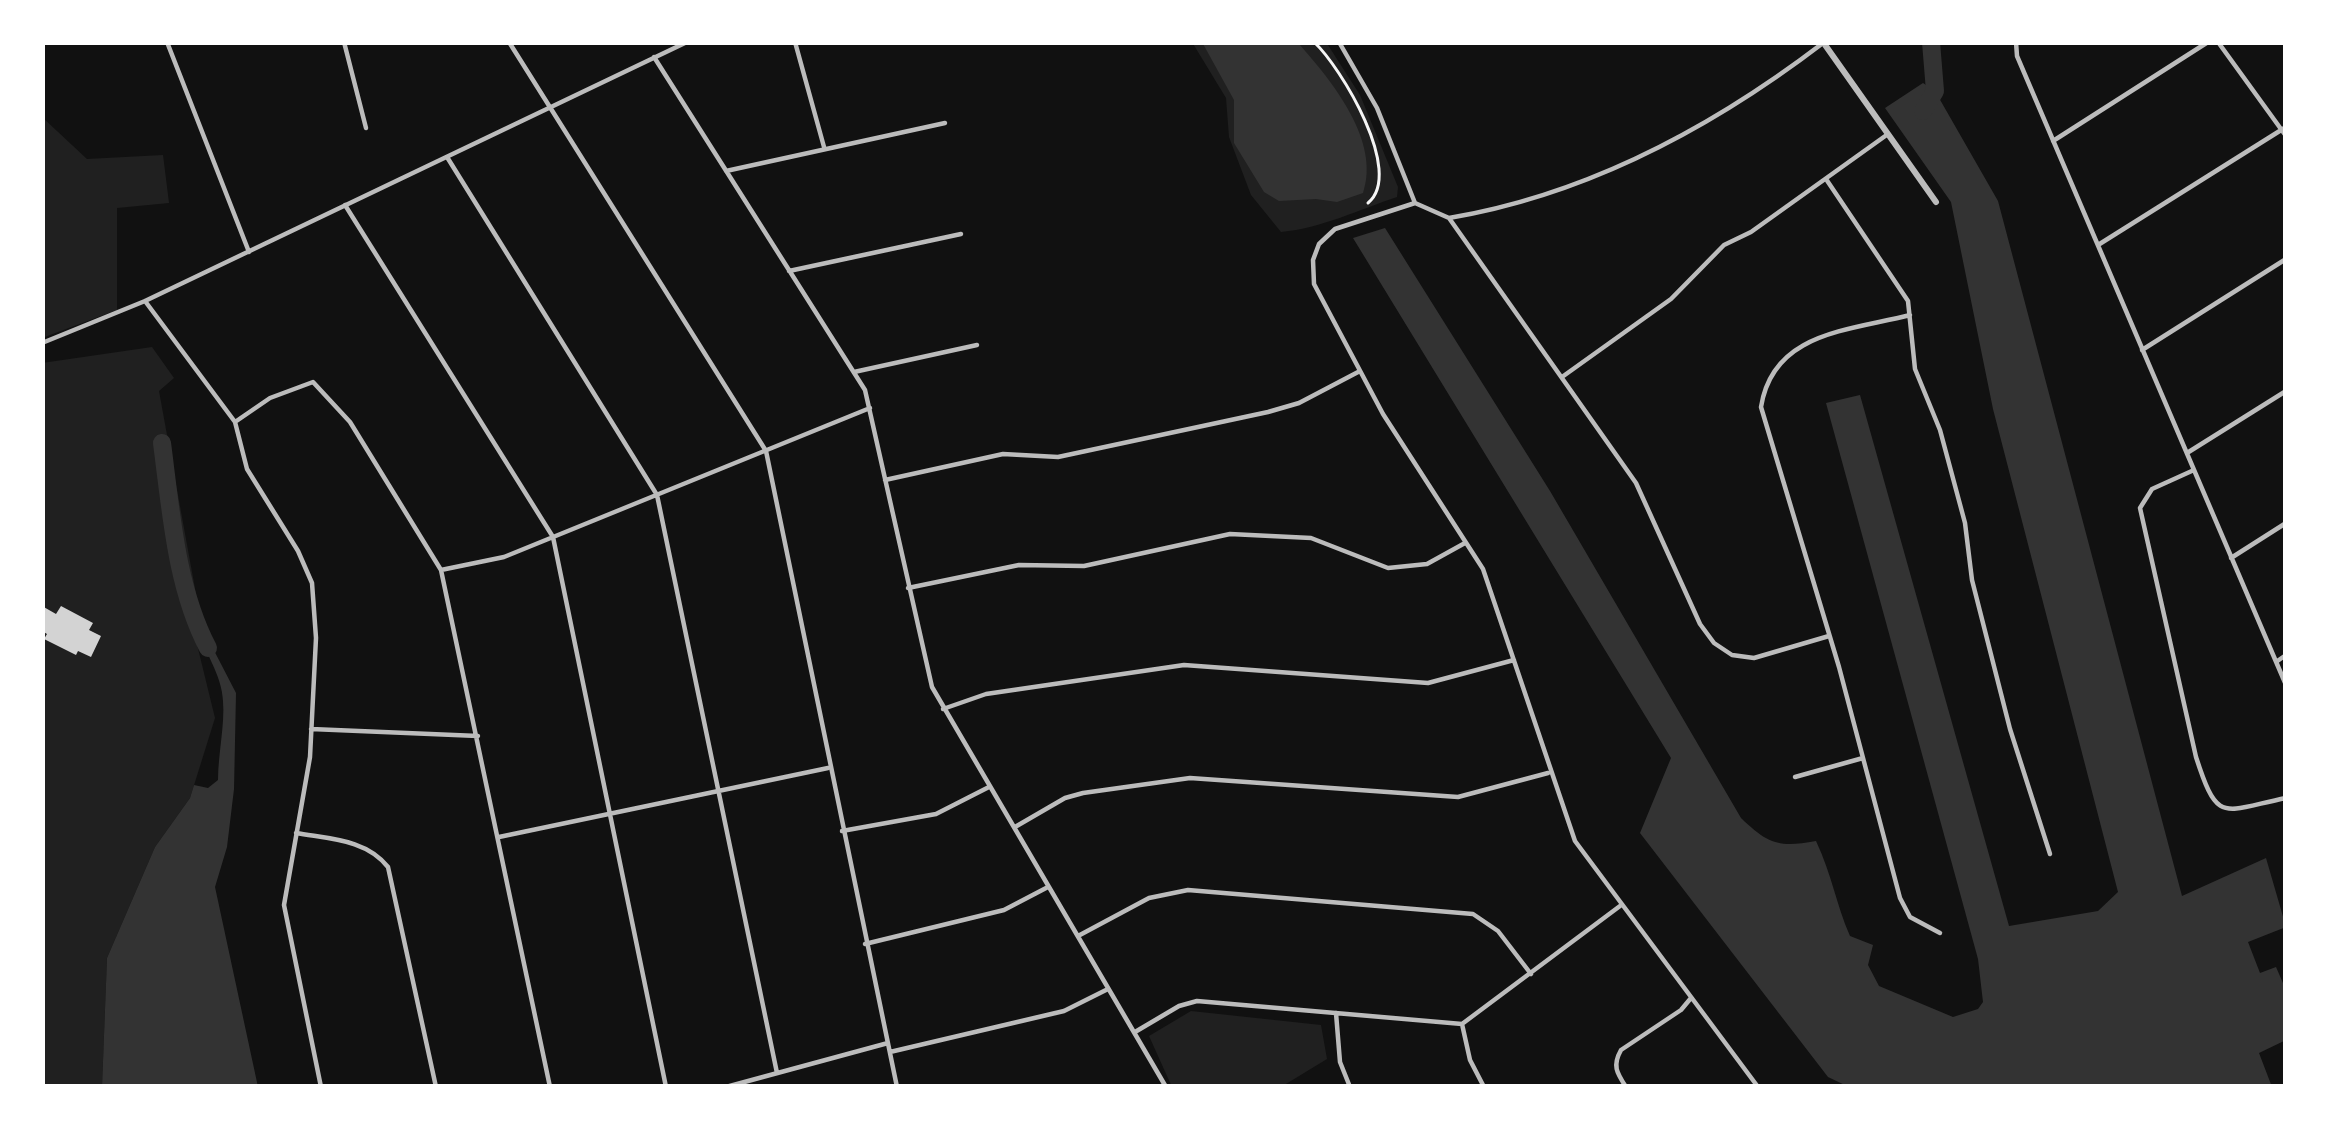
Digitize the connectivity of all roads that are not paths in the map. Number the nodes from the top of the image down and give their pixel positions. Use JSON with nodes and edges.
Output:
{"nodes":[{"id":1,"x":167,"y":42,"type":"edge"},
{"id":2,"x":344,"y":42,"type":"edge"},
{"id":3,"x":509,"y":42,"type":"edge"},
{"id":4,"x":687,"y":42,"type":"edge"},
{"id":5,"x":795,"y":42,"type":"edge"},
{"id":6,"x":1340,"y":42,"type":"edge"},
{"id":7,"x":1823,"y":42,"type":"edge"},
{"id":8,"x":2016,"y":42,"type":"edge"},
{"id":9,"x":2208,"y":42,"type":"edge"},
{"id":10,"x":2218,"y":42,"type":"edge"},
{"id":11,"x":654,"y":57,"type":"junction"},
{"id":12,"x":550,"y":106,"type":"junction"},
{"id":13,"x":945,"y":123,"type":"dead end"},
{"id":14,"x":366,"y":128,"type":"dead end"},
{"id":15,"x":2284,"y":131,"type":"edge"},
{"id":16,"x":1888,"y":134,"type":"junction"},
{"id":17,"x":2053,"y":141,"type":"junction"},
{"id":18,"x":824,"y":149,"type":"junction"},
{"id":19,"x":447,"y":157,"type":"junction"},
{"id":20,"x":726,"y":171,"type":"junction"},
{"id":21,"x":1826,"y":179,"type":"junction"},
{"id":22,"x":1936,"y":202,"type":"dead end"},
{"id":23,"x":1415,"y":203,"type":"junction"},
{"id":24,"x":345,"y":205,"type":"junction"},
{"id":25,"x":1449,"y":218,"type":"junction"},
{"id":26,"x":961,"y":234,"type":"dead end"},
{"id":27,"x":2098,"y":245,"type":"junction"},
{"id":28,"x":249,"y":252,"type":"junction"},
{"id":29,"x":2286,"y":259,"type":"edge"},
{"id":30,"x":789,"y":271,"type":"junction"},
{"id":31,"x":145,"y":301,"type":"junction"},
{"id":32,"x":1910,"y":315,"type":"junction"},
{"id":33,"x":42,"y":343,"type":"edge"},
{"id":34,"x":977,"y":345,"type":"dead end"},
{"id":35,"x":2142,"y":350,"type":"junction"},
{"id":36,"x":1360,"y":371,"type":"junction"},
{"id":37,"x":854,"y":372,"type":"junction"},
{"id":38,"x":1562,"y":377,"type":"junction"},
{"id":39,"x":2286,"y":391,"type":"edge"},
{"id":40,"x":870,"y":408,"type":"junction"},
{"id":41,"x":235,"y":422,"type":"junction"},
{"id":42,"x":766,"y":451,"type":"junction"},
{"id":43,"x":2187,"y":453,"type":"junction"},
{"id":44,"x":2194,"y":470,"type":"junction"},
{"id":45,"x":885,"y":480,"type":"junction"},
{"id":46,"x":656,"y":495,"type":"junction"},
{"id":47,"x":2286,"y":523,"type":"edge"},
{"id":48,"x":553,"y":537,"type":"junction"},
{"id":49,"x":1466,"y":543,"type":"junction"},
{"id":50,"x":2231,"y":558,"type":"junction"},
{"id":51,"x":441,"y":570,"type":"junction"},
{"id":52,"x":908,"y":588,"type":"junction"},
{"id":53,"x":1829,"y":636,"type":"junction"},
{"id":54,"x":2286,"y":656,"type":"edge"},
{"id":55,"x":1514,"y":660,"type":"junction"},
{"id":56,"x":2276,"y":662,"type":"junction"},
{"id":57,"x":2286,"y":685,"type":"edge"},
{"id":58,"x":944,"y":709,"type":"junction"},
{"id":59,"x":311,"y":729,"type":"junction"},
{"id":60,"x":478,"y":736,"type":"junction"},
{"id":61,"x":1863,"y":758,"type":"junction"},
{"id":62,"x":829,"y":768,"type":"junction"},
{"id":63,"x":1550,"y":772,"type":"junction"},
{"id":64,"x":1795,"y":777,"type":"dead end"},
{"id":65,"x":989,"y":787,"type":"junction"},
{"id":66,"x":718,"y":791,"type":"junction"},
{"id":67,"x":2286,"y":798,"type":"edge"},
{"id":68,"x":609,"y":814,"type":"junction"},
{"id":69,"x":1015,"y":827,"type":"junction"},
{"id":70,"x":296,"y":832,"type":"junction"},
{"id":71,"x":842,"y":832,"type":"junction"},
{"id":72,"x":499,"y":837,"type":"junction"},
{"id":73,"x":2050,"y":854,"type":"dead end"},
{"id":74,"x":1048,"y":887,"type":"junction"},
{"id":75,"x":1621,"y":906,"type":"junction"},
{"id":76,"x":1940,"y":933,"type":"dead end"},
{"id":77,"x":1078,"y":936,"type":"junction"},
{"id":78,"x":866,"y":944,"type":"junction"},
{"id":79,"x":1531,"y":974,"type":"junction"},
{"id":80,"x":1108,"y":988,"type":"junction"},
{"id":81,"x":1690,"y":998,"type":"junction"},
{"id":82,"x":1336,"y":1013,"type":"junction"},
{"id":83,"x":1462,"y":1024,"type":"junction"},
{"id":84,"x":1135,"y":1032,"type":"junction"},
{"id":85,"x":887,"y":1043,"type":"junction"},
{"id":86,"x":890,"y":1052,"type":"junction"},
{"id":87,"x":777,"y":1073,"type":"junction"},
{"id":88,"x":321,"y":1087,"type":"edge"},
{"id":89,"x":436,"y":1087,"type":"edge"},
{"id":90,"x":550,"y":1087,"type":"edge"},
{"id":91,"x":666,"y":1087,"type":"edge"},
{"id":92,"x":726,"y":1087,"type":"edge"},
{"id":93,"x":897,"y":1087,"type":"edge"},
{"id":94,"x":1166,"y":1087,"type":"edge"},
{"id":95,"x":1350,"y":1087,"type":"edge"},
{"id":96,"x":1484,"y":1087,"type":"edge"},
{"id":97,"x":1626,"y":1087,"type":"edge"},
{"id":98,"x":1759,"y":1087,"type":"edge"}],
"edges":[{"from":1,"to":28,"type":"street"},
{"from":2,"to":14,"type":"street"},
{"from":3,"to":12,"type":"street"},
{"from":4,"to":11,"type":"street"},
{"from":5,"to":18,"type":"street"},
{"from":6,"to":23,"type":"street"},
{"from":7,"to":16,"type":"street"},
{"from":7,"to":25,"type":"street"},
{"from":8,"to":17,"type":"street"},
{"from":9,"to":17,"type":"street"},
{"from":10,"to":15,"type":"street"},
{"from":11,"to":12,"type":"street"},
{"from":11,"to":20,"type":"street"},
{"from":12,"to":19,"type":"street"},
{"from":12,"to":42,"type":"street"},
{"from":13,"to":18,"type":"street"},
{"from":15,"to":27,"type":"street"},
{"from":16,"to":21,"type":"street"},
{"from":16,"to":22,"type":"street"},
{"from":17,"to":27,"type":"street"},
{"from":18,"to":20,"type":"street"},
{"from":19,"to":24,"type":"street"},
{"from":19,"to":46,"type":"street"},
{"from":20,"to":30,"type":"street"},
{"from":21,"to":32,"type":"street"},
{"from":21,"to":38,"type":"street"},
{"from":23,"to":25,"type":"street"},
{"from":23,"to":36,"type":"street"},
{"from":24,"to":28,"type":"street"},
{"from":24,"to":48,"type":"street"},
{"from":25,"to":38,"type":"street"},
{"from":26,"to":30,"type":"street"},
{"from":27,"to":35,"type":"street"},
{"from":28,"to":31,"type":"street"},
{"from":29,"to":35,"type":"street"},
{"from":30,"to":37,"type":"street"},
{"from":31,"to":33,"type":"street"},
{"from":31,"to":41,"type":"street"},
{"from":32,"to":53,"type":"street"},
{"from":32,"to":73,"type":"street"},
{"from":34,"to":37,"type":"street"},
{"from":35,"to":43,"type":"street"},
{"from":36,"to":45,"type":"street"},
{"from":36,"to":49,"type":"street"},
{"from":37,"to":40,"type":"street"},
{"from":38,"to":53,"type":"street"},
{"from":39,"to":43,"type":"street"},
{"from":40,"to":42,"type":"street"},
{"from":40,"to":45,"type":"street"},
{"from":41,"to":51,"type":"street"},
{"from":41,"to":59,"type":"street"},
{"from":42,"to":46,"type":"street"},
{"from":42,"to":62,"type":"street"},
{"from":43,"to":44,"type":"street"},
{"from":44,"to":50,"type":"street"},
{"from":44,"to":67,"type":"street"},
{"from":45,"to":52,"type":"street"},
{"from":46,"to":48,"type":"street"},
{"from":46,"to":66,"type":"street"},
{"from":47,"to":50,"type":"street"},
{"from":48,"to":51,"type":"street"},
{"from":48,"to":68,"type":"street"},
{"from":49,"to":52,"type":"street"},
{"from":49,"to":55,"type":"street"},
{"from":50,"to":56,"type":"street"},
{"from":51,"to":60,"type":"street"},
{"from":52,"to":58,"type":"street"},
{"from":53,"to":61,"type":"street"},
{"from":54,"to":56,"type":"street"},
{"from":55,"to":58,"type":"street"},
{"from":55,"to":63,"type":"street"},
{"from":56,"to":57,"type":"street"},
{"from":58,"to":65,"type":"street"},
{"from":59,"to":60,"type":"street"},
{"from":59,"to":70,"type":"street"},
{"from":60,"to":72,"type":"street"},
{"from":61,"to":64,"type":"street"},
{"from":61,"to":76,"type":"street"},
{"from":62,"to":66,"type":"street"},
{"from":62,"to":71,"type":"street"},
{"from":63,"to":69,"type":"street"},
{"from":63,"to":75,"type":"street"},
{"from":65,"to":69,"type":"street"},
{"from":65,"to":71,"type":"street"},
{"from":66,"to":68,"type":"street"},
{"from":66,"to":87,"type":"street"},
{"from":68,"to":72,"type":"street"},
{"from":68,"to":91,"type":"street"},
{"from":69,"to":74,"type":"street"},
{"from":70,"to":88,"type":"street"},
{"from":70,"to":89,"type":"street"},
{"from":71,"to":78,"type":"street"},
{"from":72,"to":90,"type":"street"},
{"from":74,"to":77,"type":"street"},
{"from":74,"to":78,"type":"street"},
{"from":75,"to":79,"type":"street"},
{"from":75,"to":81,"type":"street"},
{"from":77,"to":79,"type":"street"},
{"from":77,"to":80,"type":"street"},
{"from":78,"to":85,"type":"street"},
{"from":79,"to":83,"type":"street"},
{"from":80,"to":84,"type":"street"},
{"from":80,"to":86,"type":"street"},
{"from":81,"to":97,"type":"street"},
{"from":81,"to":98,"type":"street"},
{"from":82,"to":83,"type":"street"},
{"from":82,"to":84,"type":"street"},
{"from":82,"to":95,"type":"street"},
{"from":83,"to":96,"type":"street"},
{"from":84,"to":94,"type":"street"},
{"from":85,"to":86,"type":"street"},
{"from":85,"to":87,"type":"street"},
{"from":86,"to":93,"type":"street"},
{"from":87,"to":92,"type":"street"}]}
